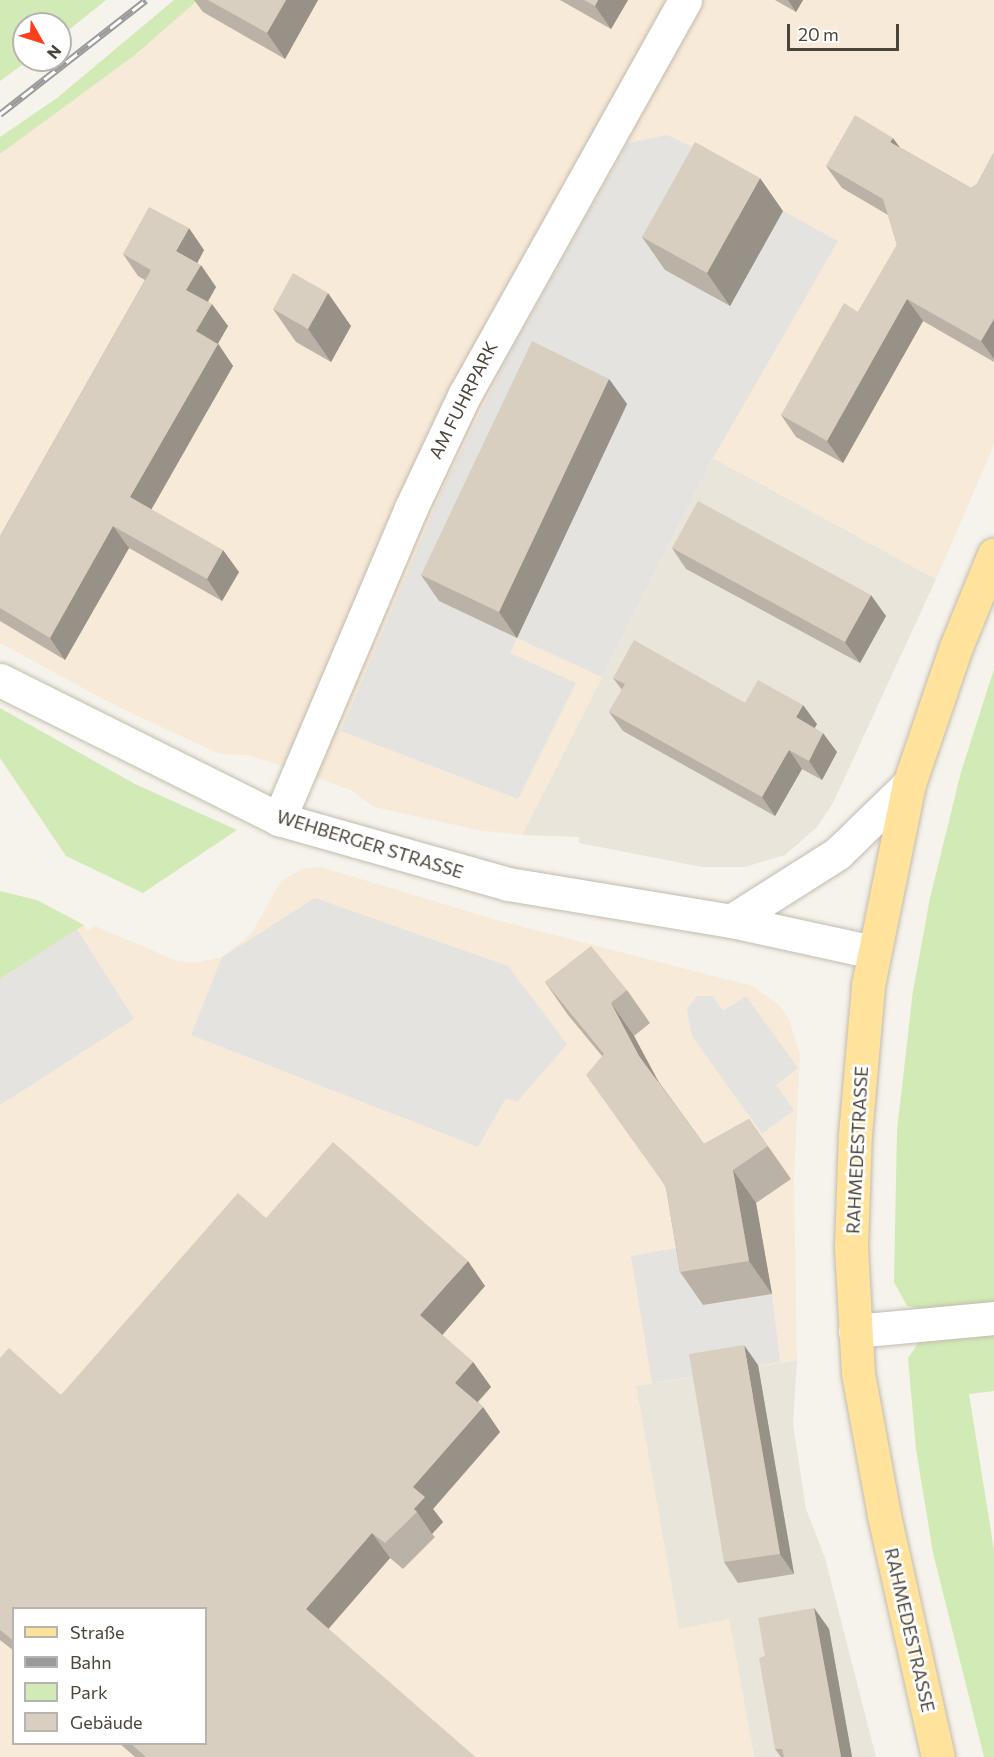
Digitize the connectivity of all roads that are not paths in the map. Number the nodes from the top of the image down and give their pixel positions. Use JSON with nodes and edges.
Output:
{"nodes":[{"id":1,"x":685,"y":0,"type":"edge"},
{"id":2,"x":994,"y":554,"type":"edge"},
{"id":3,"x":0,"y":680,"type":"edge"},
{"id":4,"x":909,"y":784,"type":"junction"},
{"id":5,"x":279,"y":819,"type":"junction"},
{"id":6,"x":731,"y":921,"type":"junction"},
{"id":7,"x":873,"y":952,"type":"junction"},
{"id":8,"x":994,"y":1318,"type":"edge"},
{"id":9,"x":855,"y":1331,"type":"junction"},
{"id":10,"x":938,"y":1757,"type":"edge"}],
"edges":[{"from":1,"to":5,"type":"street","name":"AM FUHRPARK"},
{"from":2,"to":4,"type":"main road","name":"RAHMEDESTRASSE"},
{"from":3,"to":5,"type":"street","name":"WEHBERGER STRASSE"},
{"from":4,"to":6,"type":"street"},
{"from":4,"to":7,"type":"main road","name":"RAHMEDESTRASSE"},
{"from":5,"to":6,"type":"street","name":"WEHBERGER STRASSE"},
{"from":6,"to":7,"type":"street","name":"WEHBERGER STRASSE"},
{"from":7,"to":9,"type":"main road","name":"RAHMEDESTRASSE"},
{"from":8,"to":9,"type":"street"},
{"from":9,"to":10,"type":"main road","name":"RAHMEDESTRASSE"}]}
